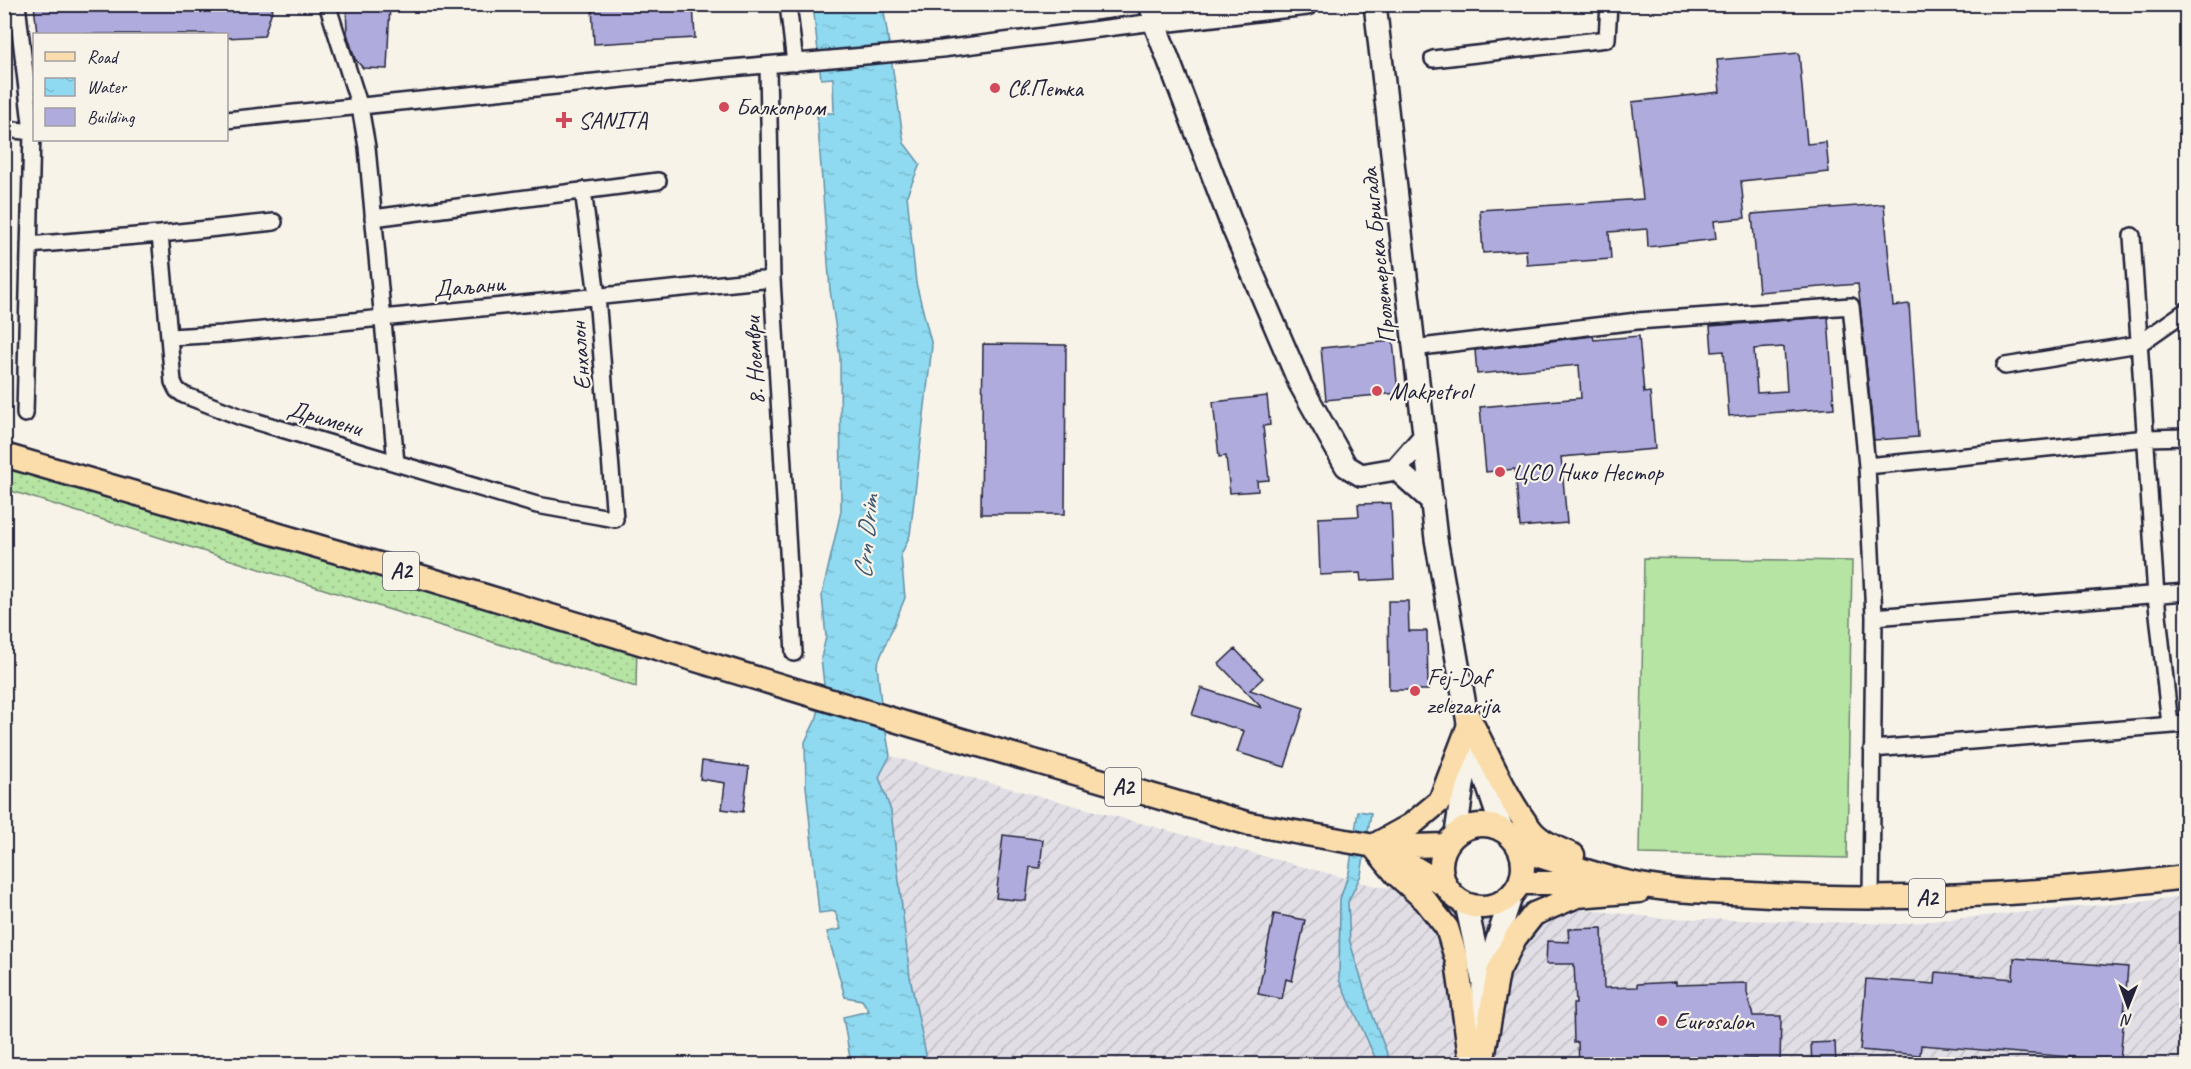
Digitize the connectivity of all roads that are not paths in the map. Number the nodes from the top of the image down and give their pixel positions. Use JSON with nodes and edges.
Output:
{"nodes":[{"id":1,"x":17,"y":4,"type":"edge"},
{"id":2,"x":327,"y":4,"type":"edge"},
{"id":3,"x":788,"y":4,"type":"edge"},
{"id":4,"x":1307,"y":4,"type":"edge"},
{"id":5,"x":1375,"y":4,"type":"edge"},
{"id":6,"x":1609,"y":4,"type":"edge"},
{"id":7,"x":1150,"y":13,"type":"edge"},
{"id":8,"x":1433,"y":59,"type":"dead end"},
{"id":9,"x":795,"y":63,"type":"junction"},
{"id":10,"x":768,"y":66,"type":"junction"},
{"id":11,"x":360,"y":107,"type":"junction"},
{"id":12,"x":228,"y":120,"type":"edge"},
{"id":13,"x":4,"y":129,"type":"edge"},
{"id":14,"x":33,"y":132,"type":"edge"},
{"id":15,"x":658,"y":181,"type":"dead end"},
{"id":16,"x":584,"y":190,"type":"junction"},
{"id":17,"x":373,"y":218,"type":"junction"},
{"id":18,"x":274,"y":222,"type":"dead end"},
{"id":19,"x":160,"y":234,"type":"junction"},
{"id":20,"x":2132,"y":236,"type":"dead end"},
{"id":21,"x":29,"y":245,"type":"junction"},
{"id":22,"x":772,"y":279,"type":"junction"},
{"id":23,"x":597,"y":296,"type":"junction"},
{"id":24,"x":2187,"y":311,"type":"edge"},
{"id":25,"x":384,"y":317,"type":"junction"},
{"id":26,"x":170,"y":337,"type":"junction"},
{"id":27,"x":2139,"y":344,"type":"junction"},
{"id":28,"x":1413,"y":348,"type":"junction"},
{"id":29,"x":2005,"y":366,"type":"dead end"},
{"id":30,"x":25,"y":414,"type":"dead end"},
{"id":31,"x":1424,"y":437,"type":"junction"},
{"id":32,"x":2187,"y":437,"type":"edge"},
{"id":33,"x":2147,"y":438,"type":"junction"},
{"id":34,"x":4,"y":455,"type":"edge"},
{"id":35,"x":396,"y":463,"type":"junction"},
{"id":36,"x":1867,"y":466,"type":"junction"},
{"id":37,"x":1396,"y":469,"type":"junction"},
{"id":38,"x":1432,"y":502,"type":"junction"},
{"id":39,"x":615,"y":519,"type":"joint"},
{"id":40,"x":2187,"y":592,"type":"edge"},
{"id":41,"x":2156,"y":596,"type":"junction"},
{"id":42,"x":1874,"y":617,"type":"junction"},
{"id":43,"x":794,"y":652,"type":"dead end"},
{"id":44,"x":2187,"y":724,"type":"edge"},
{"id":45,"x":1469,"y":725,"type":"junction"},
{"id":46,"x":2170,"y":725,"type":"junction"},
{"id":47,"x":1872,"y":749,"type":"junction"},
{"id":48,"x":1502,"y":829,"type":"junction"},
{"id":49,"x":1451,"y":839,"type":"junction"},
{"id":50,"x":1374,"y":846,"type":"junction"},
{"id":51,"x":1522,"y":851,"type":"junction"},
{"id":52,"x":2187,"y":877,"type":"edge"},
{"id":53,"x":1627,"y":883,"type":"junction"},
{"id":54,"x":1446,"y":886,"type":"junction"},
{"id":55,"x":1667,"y":889,"type":"junction"},
{"id":56,"x":1516,"y":890,"type":"junction"},
{"id":57,"x":1871,"y":899,"type":"junction"},
{"id":58,"x":1466,"y":904,"type":"junction"},
{"id":59,"x":1483,"y":983,"type":"junction"},
{"id":60,"x":1471,"y":1065,"type":"edge"},
{"id":61,"x":1480,"y":1065,"type":"edge"}],
"edges":[{"from":1,"to":14,"type":"street"},
{"from":2,"to":11,"type":"street"},
{"from":3,"to":9,"type":"street"},
{"from":4,"to":7,"type":"street"},
{"from":5,"to":28,"type":"street","name":"Пролетерска Бригада"},
{"from":6,"to":8,"type":"street"},
{"from":7,"to":9,"type":"street"},
{"from":7,"to":37,"type":"street"},
{"from":9,"to":10,"type":"street"},
{"from":10,"to":11,"type":"street"},
{"from":10,"to":22,"type":"street","name":"8. Ноември"},
{"from":11,"to":12,"type":"street"},
{"from":11,"to":17,"type":"street"},
{"from":13,"to":14,"type":"street"},
{"from":14,"to":21,"type":"street"},
{"from":15,"to":16,"type":"street"},
{"from":16,"to":17,"type":"street"},
{"from":16,"to":23,"type":"street","name":"Енхалон"},
{"from":17,"to":25,"type":"street"},
{"from":18,"to":19,"type":"street"},
{"from":19,"to":21,"type":"street"},
{"from":19,"to":26,"type":"street","name":"Дримени"},
{"from":20,"to":27,"type":"street"},
{"from":21,"to":30,"type":"street"},
{"from":22,"to":23,"type":"street","name":"Даљани"},
{"from":22,"to":43,"type":"street","name":"8. Ноември"},
{"from":23,"to":25,"type":"street","name":"Даљани"},
{"from":23,"to":39,"type":"street","name":"Енхалон"},
{"from":24,"to":27,"type":"street"},
{"from":25,"to":26,"type":"street","name":"Даљани"},
{"from":25,"to":35,"type":"street"},
{"from":26,"to":35,"type":"street","name":"Дримени"},
{"from":27,"to":29,"type":"street"},
{"from":27,"to":33,"type":"street"},
{"from":28,"to":31,"type":"street","name":"Пролетерска Бригада"},
{"from":28,"to":36,"type":"street"},
{"from":31,"to":37,"type":"street"},
{"from":31,"to":38,"type":"street","name":"Пролетерска Бригада"},
{"from":32,"to":33,"type":"street"},
{"from":33,"to":36,"type":"street"},
{"from":33,"to":41,"type":"street"},
{"from":34,"to":50,"type":"main road","number":"A2"},
{"from":35,"to":39,"type":"street","name":"Дримени"},
{"from":36,"to":42,"type":"street"},
{"from":37,"to":38,"type":"street"},
{"from":38,"to":45,"type":"street","name":"Пролетерска Бригада"},
{"from":40,"to":41,"type":"street"},
{"from":41,"to":42,"type":"street"},
{"from":41,"to":46,"type":"street"},
{"from":42,"to":47,"type":"street"},
{"from":44,"to":46,"type":"street"},
{"from":45,"to":48,"type":"street"},
{"from":45,"to":49,"type":"street"},
{"from":45,"to":50,"type":"main road"},
{"from":45,"to":55,"type":"main road"},
{"from":46,"to":47,"type":"street"},
{"from":47,"to":57,"type":"street"},
{"from":48,"to":49,"type":"main road","number":"A2"},
{"from":48,"to":51,"type":"main road"},
{"from":49,"to":50,"type":"main road","number":"A2"},
{"from":49,"to":54,"type":"main road"},
{"from":50,"to":54,"type":"main road","number":"A2"},
{"from":50,"to":60,"type":"main road"},
{"from":51,"to":53,"type":"main road","number":"A2"},
{"from":51,"to":56,"type":"main road"},
{"from":52,"to":57,"type":"main road","number":"A2"},
{"from":53,"to":55,"type":"main road","number":"A2"},
{"from":53,"to":56,"type":"main road","number":"A2"},
{"from":54,"to":58,"type":"main road","number":"A2"},
{"from":55,"to":57,"type":"main road","number":"A2"},
{"from":55,"to":61,"type":"main road"},
{"from":56,"to":58,"type":"main road","number":"A2"},
{"from":56,"to":59,"type":"street"},
{"from":58,"to":59,"type":"street"},
{"from":59,"to":61,"type":"street"}]}
